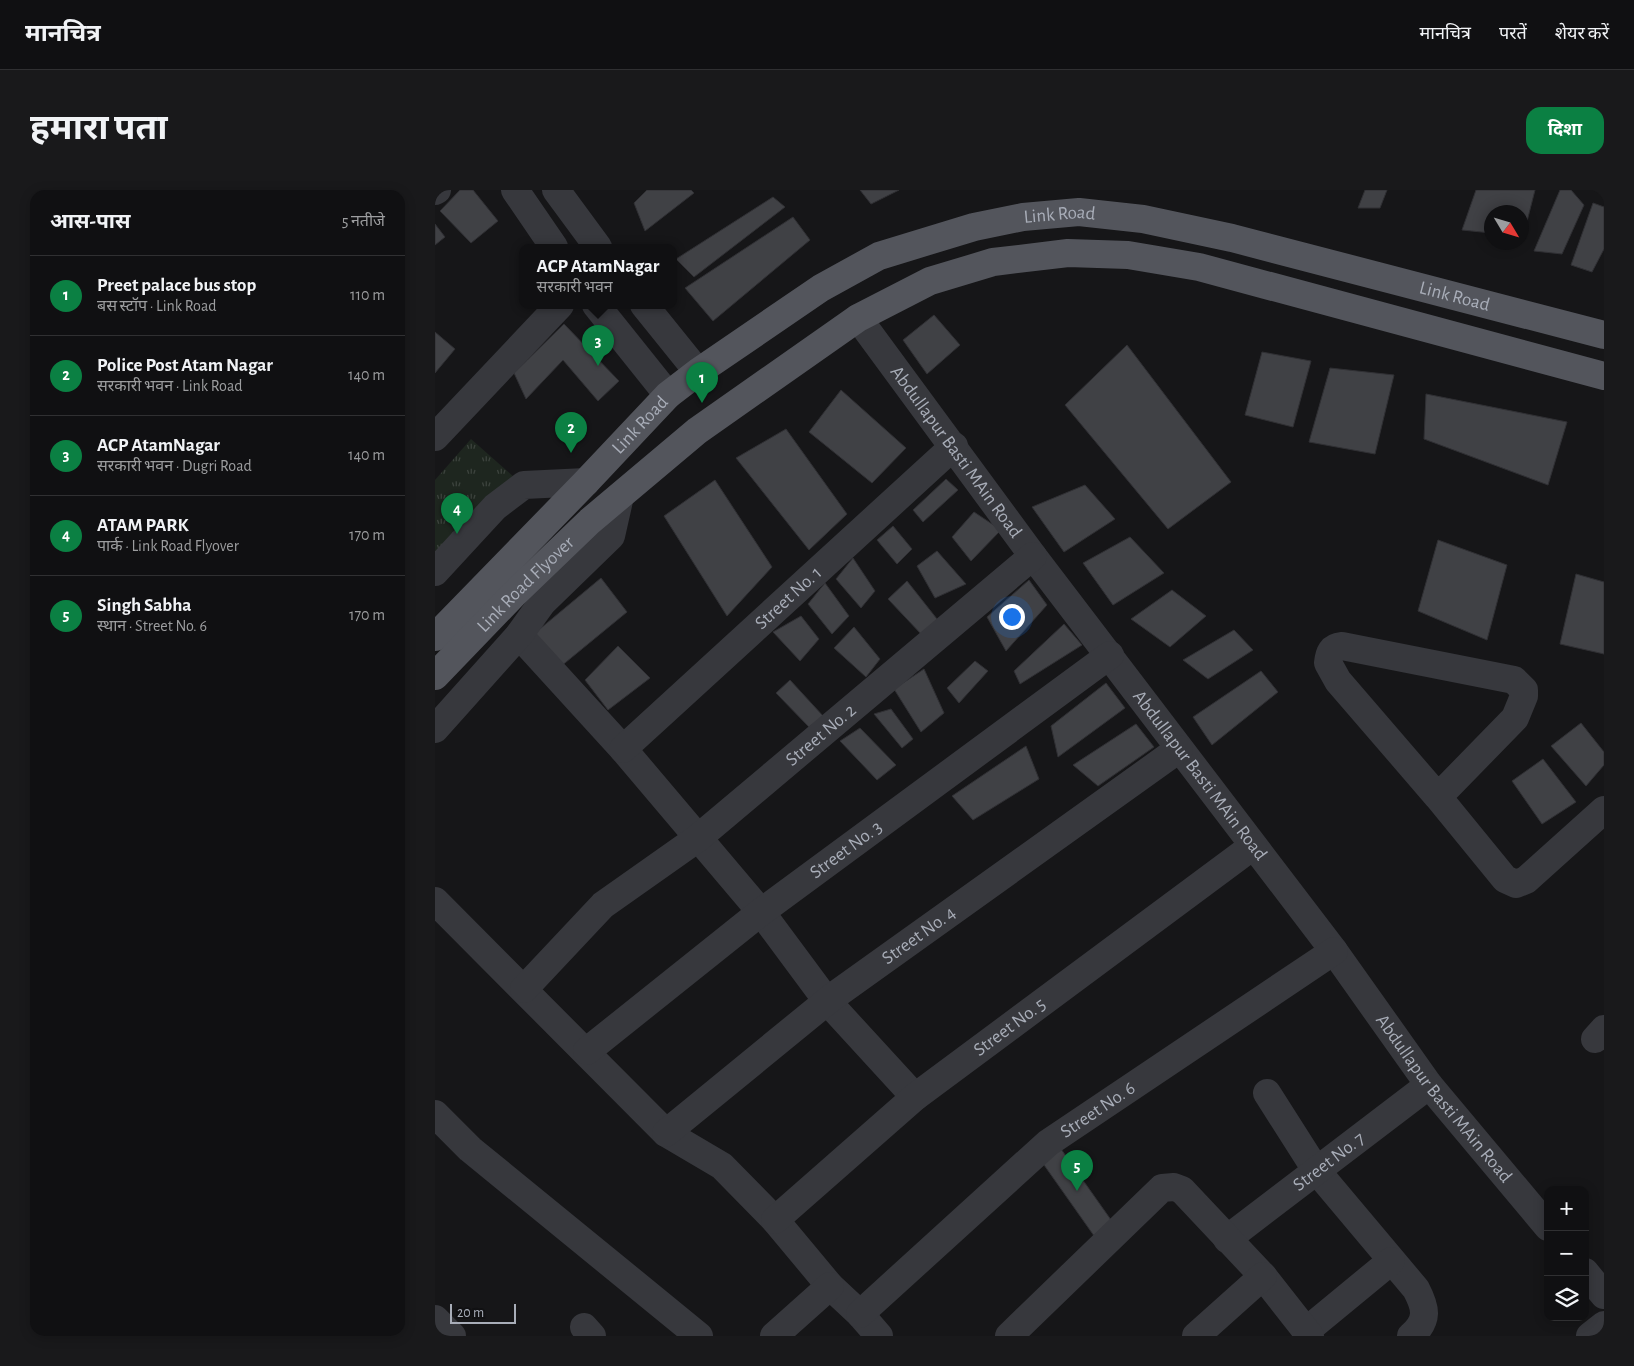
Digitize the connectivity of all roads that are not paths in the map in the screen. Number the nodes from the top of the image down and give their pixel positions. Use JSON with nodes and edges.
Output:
{"nodes":[{"id":1,"x":515,"y":190,"type":"edge"},
{"id":2,"x":556,"y":190,"type":"edge"},
{"id":3,"x":552,"y":244,"type":"edge"},
{"id":4,"x":596,"y":244,"type":"edge"},
{"id":5,"x":556,"y":309,"type":"edge"},
{"id":6,"x":599,"y":309,"type":"edge"},
{"id":7,"x":647,"y":309,"type":"edge"},
{"id":8,"x":858,"y":318,"type":"junction"},
{"id":9,"x":1604,"y":334,"type":"edge"},
{"id":10,"x":698,"y":372,"type":"junction"},
{"id":11,"x":1604,"y":376,"type":"edge"},
{"id":12,"x":668,"y":395,"type":"junction"},
{"id":13,"x":435,"y":437,"type":"edge"},
{"id":14,"x":954,"y":446,"type":"junction"},
{"id":15,"x":587,"y":482,"type":"junction"},
{"id":16,"x":620,"y":496,"type":"junction"},
{"id":17,"x":1033,"y":556,"type":"junction"},
{"id":18,"x":435,"y":572,"type":"edge"},
{"id":19,"x":519,"y":635,"type":"junction"},
{"id":20,"x":435,"y":637,"type":"edge"},
{"id":21,"x":1110,"y":655,"type":"junction"},
{"id":22,"x":435,"y":676,"type":"edge"},
{"id":23,"x":435,"y":729,"type":"edge"},
{"id":24,"x":623,"y":749,"type":"junction"},
{"id":25,"x":1179,"y":749,"type":"junction"},
{"id":26,"x":1437,"y":797,"type":"junction"},
{"id":27,"x":1604,"y":810,"type":"edge"},
{"id":28,"x":698,"y":838,"type":"junction"},
{"id":29,"x":1253,"y":846,"type":"junction"},
{"id":30,"x":435,"y":902,"type":"edge"},
{"id":31,"x":761,"y":912,"type":"junction"},
{"id":32,"x":1334,"y":952,"type":"junction"},
{"id":33,"x":524,"y":989,"type":"junction"},
{"id":34,"x":827,"y":1001,"type":"junction"},
{"id":35,"x":587,"y":1051,"type":"junction"},
{"id":36,"x":1429,"y":1085,"type":"junction"},
{"id":37,"x":1267,"y":1093,"type":"dead end"},
{"id":38,"x":915,"y":1096,"type":"junction"},
{"id":39,"x":435,"y":1114,"type":"edge"},
{"id":40,"x":666,"y":1133,"type":"junction"},
{"id":41,"x":1316,"y":1170,"type":"junction"},
{"id":42,"x":775,"y":1220,"type":"junction"},
{"id":43,"x":1544,"y":1222,"type":"edge"},
{"id":44,"x":1227,"y":1239,"type":"junction"},
{"id":45,"x":1391,"y":1261,"type":"junction"},
{"id":46,"x":1263,"y":1276,"type":"junction"},
{"id":47,"x":1588,"y":1276,"type":"edge"},
{"id":48,"x":829,"y":1286,"type":"junction"},
{"id":49,"x":1604,"y":1295,"type":"edge"},
{"id":50,"x":860,"y":1314,"type":"junction"},
{"id":51,"x":435,"y":1319,"type":"edge"},
{"id":52,"x":1604,"y":1325,"type":"edge"},
{"id":53,"x":1308,"y":1334,"type":"edge"},
{"id":54,"x":452,"y":1336,"type":"edge"},
{"id":55,"x":699,"y":1336,"type":"edge"},
{"id":56,"x":774,"y":1336,"type":"edge"},
{"id":57,"x":879,"y":1336,"type":"edge"},
{"id":58,"x":1009,"y":1336,"type":"edge"},
{"id":59,"x":1195,"y":1336,"type":"edge"},
{"id":60,"x":1411,"y":1336,"type":"edge"},
{"id":61,"x":1590,"y":1336,"type":"edge"}],
"edges":[{"from":1,"to":3,"type":"street"},
{"from":2,"to":4,"type":"street"},
{"from":5,"to":13,"type":"street"},
{"from":6,"to":12,"type":"street"},
{"from":7,"to":10,"type":"street"},
{"from":8,"to":11,"type":"main road","name":"Link Road"},
{"from":8,"to":14,"type":"street","name":"Abdullapur Basti MAin Road"},
{"from":8,"to":16,"type":"main road","name":"Link Road"},
{"from":9,"to":10,"type":"main road","name":"Link Road"},
{"from":10,"to":12,"type":"main road","name":"Link Road"},
{"from":12,"to":15,"type":"main road","name":"Link Road"},
{"from":14,"to":17,"type":"street","name":"Abdullapur Basti MAin Road"},
{"from":14,"to":24,"type":"street","name":"Street No. 1"},
{"from":15,"to":18,"type":"street"},
{"from":15,"to":20,"type":"main road","name":"Link Road Flyover"},
{"from":16,"to":19,"type":"street"},
{"from":16,"to":22,"type":"main road","name":"Link Road Flyover"},
{"from":17,"to":21,"type":"street","name":"Abdullapur Basti MAin Road"},
{"from":17,"to":28,"type":"street","name":"Street No. 2"},
{"from":19,"to":23,"type":"street"},
{"from":19,"to":24,"type":"street"},
{"from":21,"to":25,"type":"street","name":"Abdullapur Basti MAin Road"},
{"from":21,"to":31,"type":"street","name":"Street No. 3"},
{"from":24,"to":28,"type":"street"},
{"from":25,"to":29,"type":"street","name":"Abdullapur Basti MAin Road"},
{"from":25,"to":34,"type":"street","name":"Street No. 4"},
{"from":26,"to":26,"type":"street"},
{"from":26,"to":27,"type":"street"},
{"from":28,"to":31,"type":"street"},
{"from":28,"to":33,"type":"street","name":"Street No. 2"},
{"from":29,"to":32,"type":"street","name":"Abdullapur Basti MAin Road"},
{"from":29,"to":38,"type":"street","name":"Street No. 5"},
{"from":30,"to":33,"type":"street"},
{"from":31,"to":34,"type":"street"},
{"from":31,"to":35,"type":"street","name":"Street No. 3"},
{"from":32,"to":36,"type":"street","name":"Abdullapur Basti MAin Road"},
{"from":32,"to":50,"type":"street","name":"Street No. 6"},
{"from":33,"to":35,"type":"street"},
{"from":34,"to":38,"type":"street"},
{"from":34,"to":40,"type":"street","name":"Street No. 4"},
{"from":35,"to":40,"type":"street"},
{"from":36,"to":41,"type":"street","name":"Street No. 7"},
{"from":36,"to":43,"type":"street","name":"Abdullapur Basti MAin Road"},
{"from":37,"to":41,"type":"street"},
{"from":38,"to":42,"type":"street","name":"Street No. 5"},
{"from":39,"to":55,"type":"street"},
{"from":40,"to":42,"type":"street"},
{"from":41,"to":44,"type":"street","name":"Street No. 7"},
{"from":41,"to":45,"type":"street"},
{"from":42,"to":48,"type":"street"},
{"from":44,"to":46,"type":"street"},
{"from":44,"to":58,"type":"street"},
{"from":45,"to":53,"type":"street"},
{"from":45,"to":60,"type":"street"},
{"from":46,"to":53,"type":"street"},
{"from":46,"to":59,"type":"street"},
{"from":47,"to":49,"type":"street"},
{"from":48,"to":50,"type":"street"},
{"from":48,"to":56,"type":"street"},
{"from":50,"to":57,"type":"street"},
{"from":51,"to":54,"type":"street"},
{"from":52,"to":61,"type":"street"}]}
